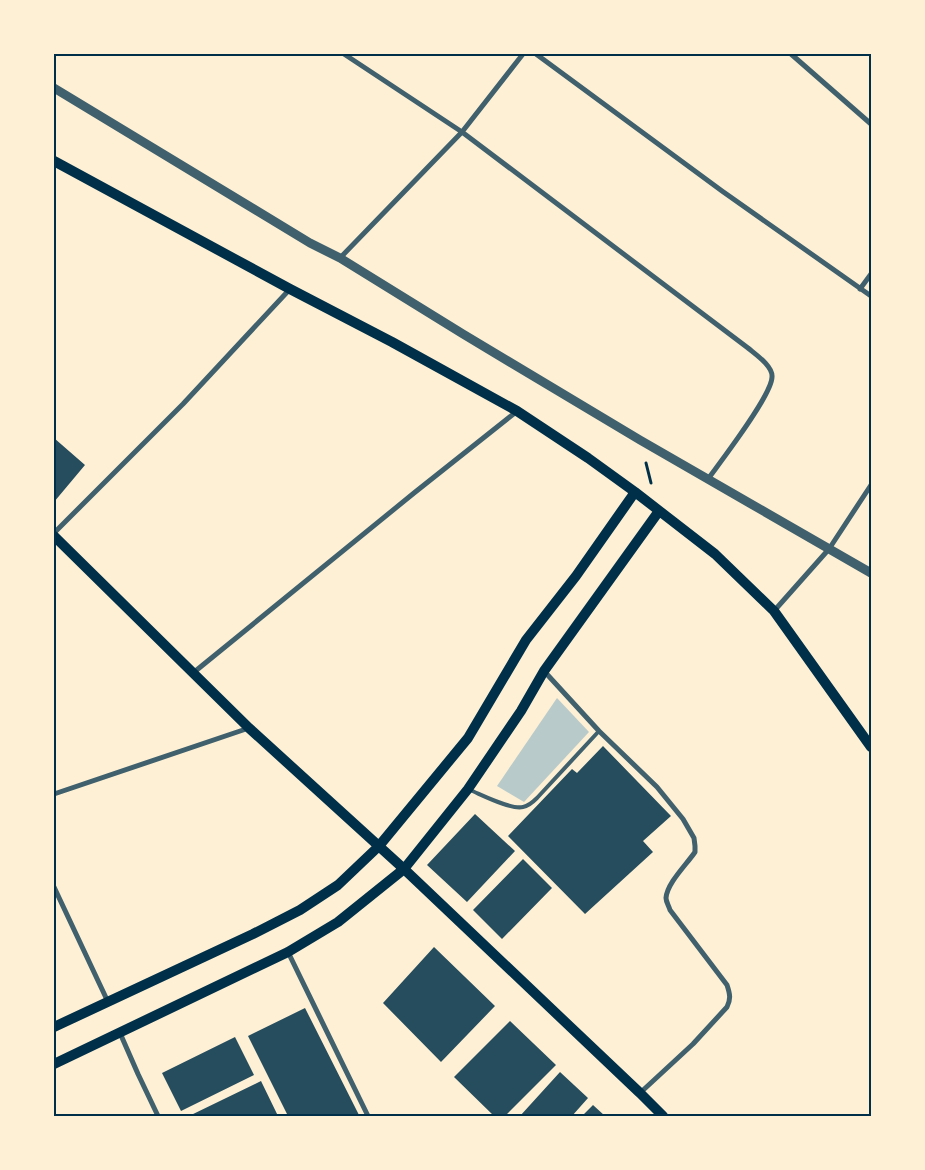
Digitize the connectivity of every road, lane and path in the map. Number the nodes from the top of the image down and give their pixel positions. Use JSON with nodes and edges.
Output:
{"nodes":[{"id":1,"x":344,"y":54,"type":"edge"},
{"id":2,"x":523,"y":54,"type":"edge"},
{"id":3,"x":536,"y":54,"type":"edge"},
{"id":4,"x":791,"y":54,"type":"edge"},
{"id":5,"x":54,"y":88,"type":"edge"},
{"id":6,"x":871,"y":124,"type":"edge"},
{"id":7,"x":462,"y":132,"type":"junction"},
{"id":8,"x":54,"y":161,"type":"edge"},
{"id":9,"x":340,"y":258,"type":"junction"},
{"id":10,"x":871,"y":274,"type":"edge"},
{"id":11,"x":290,"y":289,"type":"junction"},
{"id":12,"x":860,"y":289,"type":"junction"},
{"id":13,"x":871,"y":296,"type":"edge"},
{"id":14,"x":517,"y":411,"type":"junction"},
{"id":15,"x":640,"y":440,"type":"junction"},
{"id":16,"x":708,"y":479,"type":"junction"},
{"id":17,"x":871,"y":485,"type":"edge"},
{"id":18,"x":635,"y":492,"type":"junction"},
{"id":19,"x":658,"y":510,"type":"junction"},
{"id":20,"x":54,"y":534,"type":"edge"},
{"id":21,"x":830,"y":549,"type":"junction"},
{"id":22,"x":871,"y":573,"type":"edge"},
{"id":23,"x":774,"y":611,"type":"junction"},
{"id":24,"x":544,"y":671,"type":"junction"},
{"id":25,"x":193,"y":673,"type":"junction"},
{"id":26,"x":249,"y":728,"type":"junction"},
{"id":27,"x":599,"y":731,"type":"junction"},
{"id":28,"x":871,"y":747,"type":"edge"},
{"id":29,"x":468,"y":789,"type":"junction"},
{"id":30,"x":54,"y":794,"type":"edge"},
{"id":31,"x":379,"y":846,"type":"junction"},
{"id":32,"x":404,"y":869,"type":"junction"},
{"id":33,"x":54,"y":888,"type":"edge"},
{"id":34,"x":288,"y":952,"type":"junction"},
{"id":35,"x":108,"y":1002,"type":"junction"},
{"id":36,"x":54,"y":1028,"type":"edge"},
{"id":37,"x":120,"y":1032,"type":"junction"},
{"id":38,"x":54,"y":1064,"type":"edge"},
{"id":39,"x":640,"y":1093,"type":"junction"},
{"id":40,"x":158,"y":1116,"type":"edge"},
{"id":41,"x":368,"y":1116,"type":"edge"},
{"id":42,"x":663,"y":1116,"type":"edge"}],
"edges":[{"from":1,"to":7,"type":"street"},
{"from":2,"to":7,"type":"street"},
{"from":3,"to":12,"type":"street"},
{"from":4,"to":6,"type":"street"},
{"from":5,"to":9,"type":"street"},
{"from":7,"to":9,"type":"street"},
{"from":7,"to":16,"type":"street"},
{"from":8,"to":11,"type":"main road"},
{"from":9,"to":15,"type":"street"},
{"from":10,"to":12,"type":"street"},
{"from":11,"to":14,"type":"main road"},
{"from":11,"to":20,"type":"street"},
{"from":12,"to":13,"type":"street"},
{"from":14,"to":18,"type":"main road"},
{"from":14,"to":25,"type":"street"},
{"from":15,"to":16,"type":"street"},
{"from":15,"to":19,"type":"path"},
{"from":16,"to":21,"type":"street"},
{"from":17,"to":21,"type":"street"},
{"from":18,"to":19,"type":"main road"},
{"from":18,"to":31,"type":"main road"},
{"from":19,"to":23,"type":"main road"},
{"from":19,"to":24,"type":"main road"},
{"from":20,"to":25,"type":"main road"},
{"from":21,"to":22,"type":"street"},
{"from":21,"to":23,"type":"street"},
{"from":23,"to":28,"type":"main road"},
{"from":24,"to":27,"type":"street"},
{"from":24,"to":29,"type":"main road"},
{"from":25,"to":26,"type":"main road"},
{"from":26,"to":30,"type":"street"},
{"from":26,"to":31,"type":"main road"},
{"from":27,"to":29,"type":"lane"},
{"from":27,"to":39,"type":"street"},
{"from":29,"to":32,"type":"main road"},
{"from":31,"to":32,"type":"main road"},
{"from":31,"to":35,"type":"main road"},
{"from":32,"to":34,"type":"main road"},
{"from":32,"to":39,"type":"main road"},
{"from":33,"to":35,"type":"street"},
{"from":34,"to":37,"type":"main road"},
{"from":34,"to":41,"type":"street"},
{"from":35,"to":36,"type":"main road"},
{"from":37,"to":38,"type":"main road"},
{"from":37,"to":40,"type":"street"},
{"from":39,"to":42,"type":"main road"}]}
